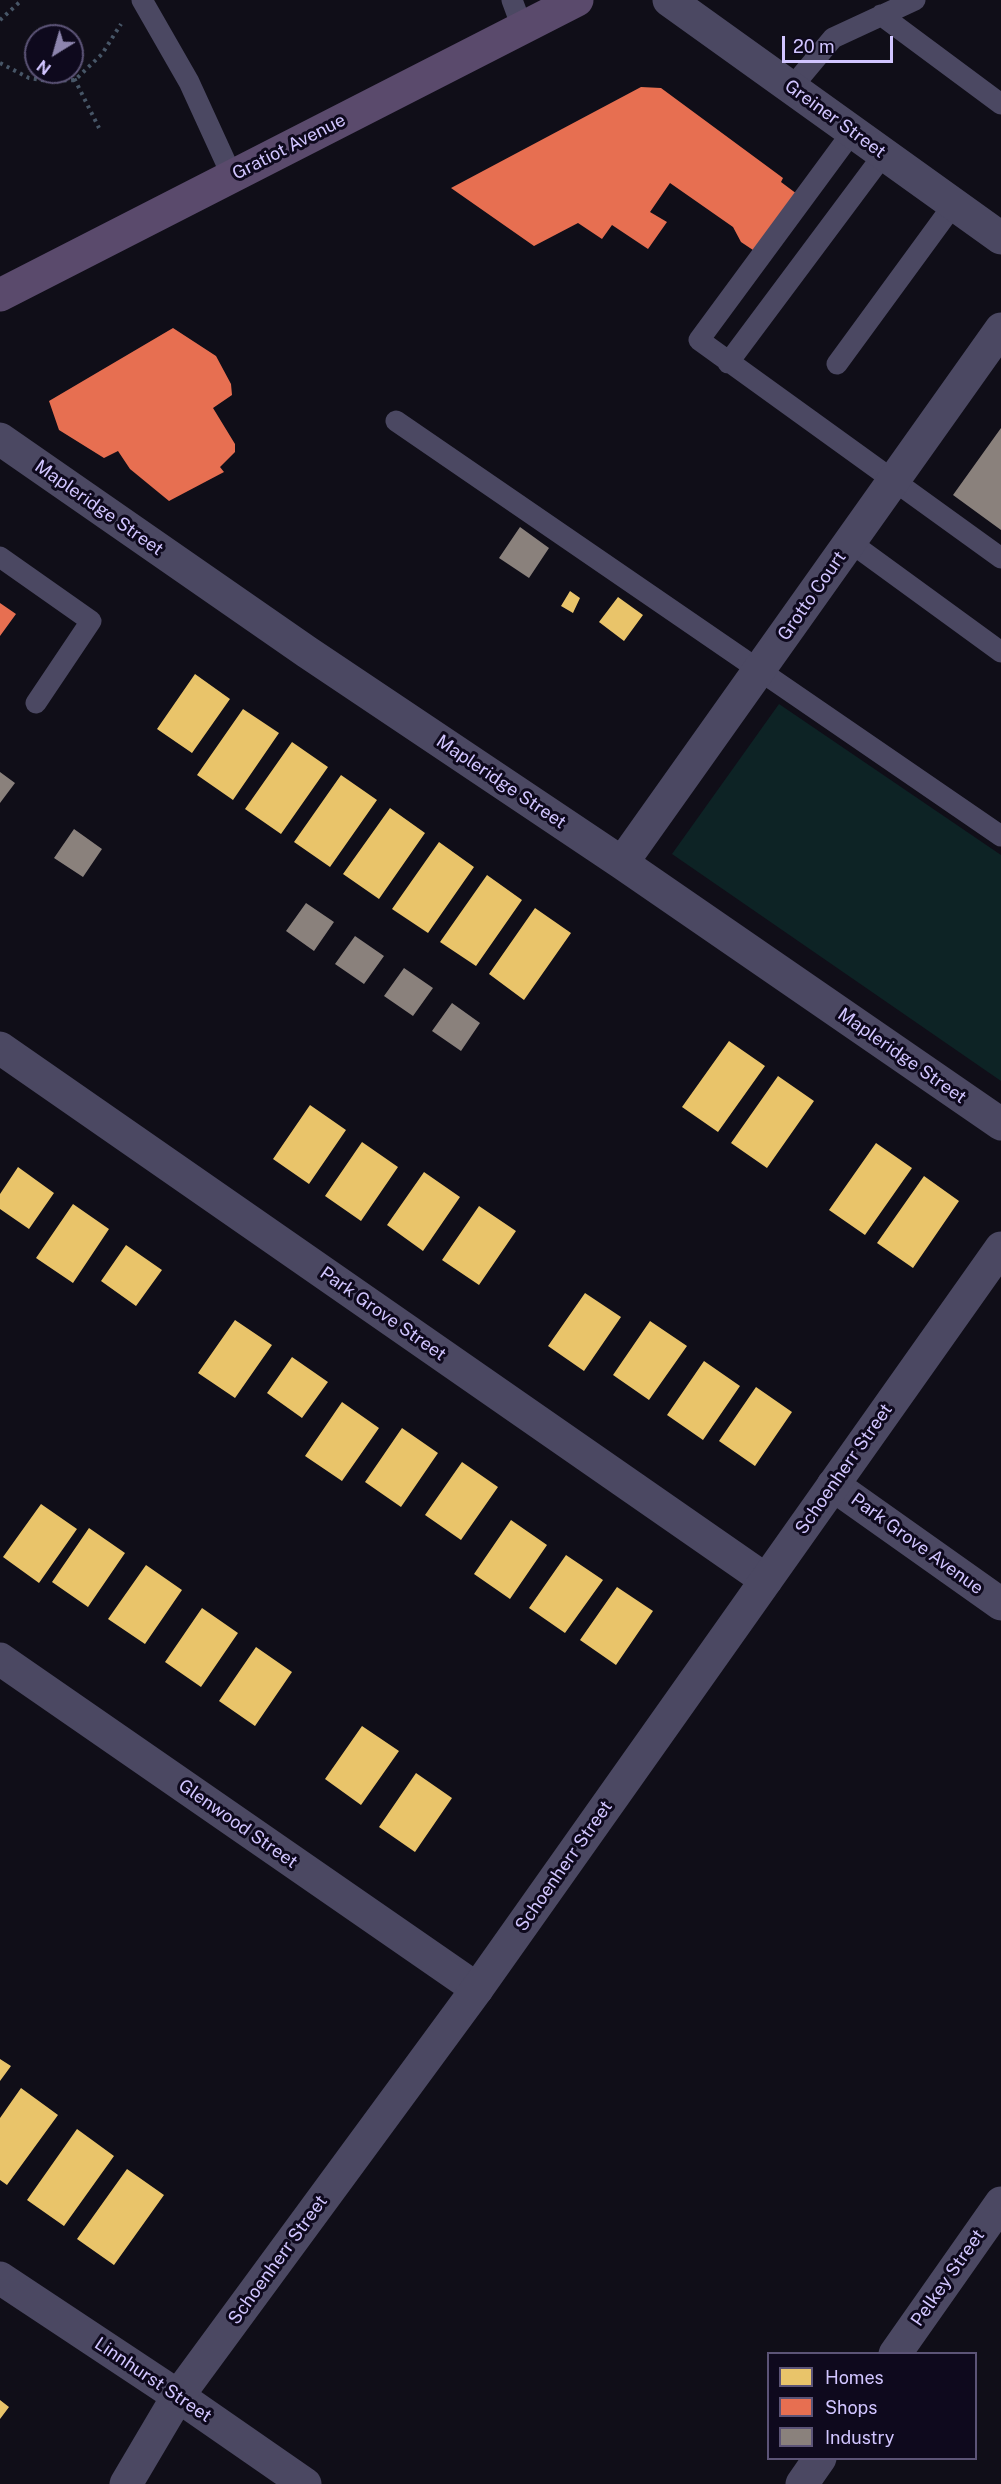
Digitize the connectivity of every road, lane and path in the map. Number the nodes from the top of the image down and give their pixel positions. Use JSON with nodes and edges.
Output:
{"nodes":[{"id":1,"x":22,"y":0,"type":"edge"},
{"id":2,"x":142,"y":0,"type":"edge"},
{"id":3,"x":577,"y":0,"type":"edge"},
{"id":4,"x":669,"y":0,"type":"edge"},
{"id":5,"x":915,"y":0,"type":"edge"},
{"id":6,"x":517,"y":14,"type":"edge"},
{"id":7,"x":881,"y":15,"type":"junction"},
{"id":8,"x":0,"y":20,"type":"edge"},
{"id":9,"x":124,"y":20,"type":"dead end"},
{"id":10,"x":0,"y":63,"type":"edge"},
{"id":11,"x":84,"y":71,"type":"edge"},
{"id":12,"x":24,"y":75,"type":"edge"},
{"id":13,"x":77,"y":84,"type":"edge"},
{"id":14,"x":792,"y":87,"type":"junction"},
{"id":15,"x":1001,"y":104,"type":"edge"},
{"id":16,"x":99,"y":128,"type":"dead end"},
{"id":17,"x":852,"y":132,"type":"junction"},
{"id":18,"x":884,"y":154,"type":"junction"},
{"id":19,"x":232,"y":176,"type":"junction"},
{"id":20,"x":954,"y":204,"type":"junction"},
{"id":21,"x":1001,"y":238,"type":"edge"},
{"id":22,"x":0,"y":295,"type":"edge"},
{"id":23,"x":1001,"y":329,"type":"edge"},
{"id":24,"x":728,"y":363,"type":"junction"},
{"id":25,"x":837,"y":364,"type":"dead end"},
{"id":26,"x":396,"y":421,"type":"dead end"},
{"id":27,"x":0,"y":439,"type":"edge"},
{"id":28,"x":892,"y":482,"type":"junction"},
{"id":29,"x":849,"y":542,"type":"junction"},
{"id":30,"x":0,"y":557,"type":"edge"},
{"id":31,"x":1001,"y":558,"type":"edge"},
{"id":32,"x":1001,"y":652,"type":"edge"},
{"id":33,"x":760,"y":669,"type":"junction"},
{"id":34,"x":36,"y":703,"type":"dead end"},
{"id":35,"x":1001,"y":836,"type":"edge"},
{"id":36,"x":622,"y":863,"type":"junction"},
{"id":37,"x":0,"y":1048,"type":"edge"},
{"id":38,"x":1001,"y":1124,"type":"edge"},
{"id":39,"x":1001,"y":1248,"type":"edge"},
{"id":40,"x":833,"y":1485,"type":"junction"},
{"id":41,"x":766,"y":1580,"type":"junction"},
{"id":42,"x":1001,"y":1604,"type":"edge"},
{"id":43,"x":0,"y":1659,"type":"edge"},
{"id":44,"x":477,"y":1989,"type":"junction"},
{"id":45,"x":1001,"y":2203,"type":"edge"},
{"id":46,"x":0,"y":2278,"type":"edge"},
{"id":47,"x":896,"y":2352,"type":"edge"},
{"id":48,"x":178,"y":2396,"type":"junction"},
{"id":49,"x":819,"y":2460,"type":"edge"},
{"id":50,"x":126,"y":2484,"type":"edge"},
{"id":51,"x":305,"y":2484,"type":"edge"},
{"id":52,"x":802,"y":2484,"type":"edge"}],
"edges":[{"from":1,"to":8,"type":"path"},
{"from":2,"to":19,"type":"lane"},
{"from":3,"to":6,"type":"main road","name":"Gratiot Avenue"},
{"from":4,"to":14,"type":"street","name":"Greiner Street"},
{"from":5,"to":7,"type":"lane"},
{"from":6,"to":19,"type":"main road","name":"Gratiot Avenue"},
{"from":7,"to":14,"type":"lane"},
{"from":7,"to":15,"type":"lane"},
{"from":9,"to":11,"type":"path"},
{"from":10,"to":12,"type":"path"},
{"from":13,"to":16,"type":"path"},
{"from":14,"to":17,"type":"street","name":"Greiner Street"},
{"from":17,"to":18,"type":"street","name":"Greiner Street"},
{"from":17,"to":24,"type":"lane"},
{"from":18,"to":20,"type":"street","name":"Greiner Street"},
{"from":18,"to":24,"type":"lane"},
{"from":19,"to":22,"type":"main road","name":"Gratiot Avenue"},
{"from":20,"to":21,"type":"street","name":"Greiner Street"},
{"from":20,"to":25,"type":"lane"},
{"from":23,"to":28,"type":"street","name":"Grotto Court"},
{"from":24,"to":28,"type":"lane"},
{"from":26,"to":33,"type":"lane"},
{"from":27,"to":36,"type":"street","name":"Mapleridge Street"},
{"from":28,"to":29,"type":"street","name":"Grotto Court"},
{"from":28,"to":31,"type":"lane"},
{"from":29,"to":32,"type":"lane"},
{"from":29,"to":33,"type":"street","name":"Grotto Court"},
{"from":30,"to":34,"type":"lane"},
{"from":33,"to":35,"type":"lane"},
{"from":33,"to":36,"type":"street","name":"Grotto Court"},
{"from":36,"to":38,"type":"street","name":"Mapleridge Street"},
{"from":37,"to":41,"type":"street","name":"Park Grove Street"},
{"from":39,"to":40,"type":"street","name":"Schoenherr Street"},
{"from":40,"to":41,"type":"street","name":"Schoenherr Street"},
{"from":40,"to":42,"type":"street","name":"Park Grove Avenue"},
{"from":41,"to":44,"type":"street","name":"Schoenherr Street"},
{"from":43,"to":44,"type":"street","name":"Glenwood Street"},
{"from":44,"to":48,"type":"street","name":"Schoenherr Street"},
{"from":45,"to":47,"type":"street","name":"Pelkey Street"},
{"from":46,"to":48,"type":"street","name":"Linnhurst Street"},
{"from":48,"to":50,"type":"street","name":"Schoenherr Street"},
{"from":48,"to":51,"type":"street","name":"Linnhurst Street"},
{"from":49,"to":52,"type":"street"}]}
